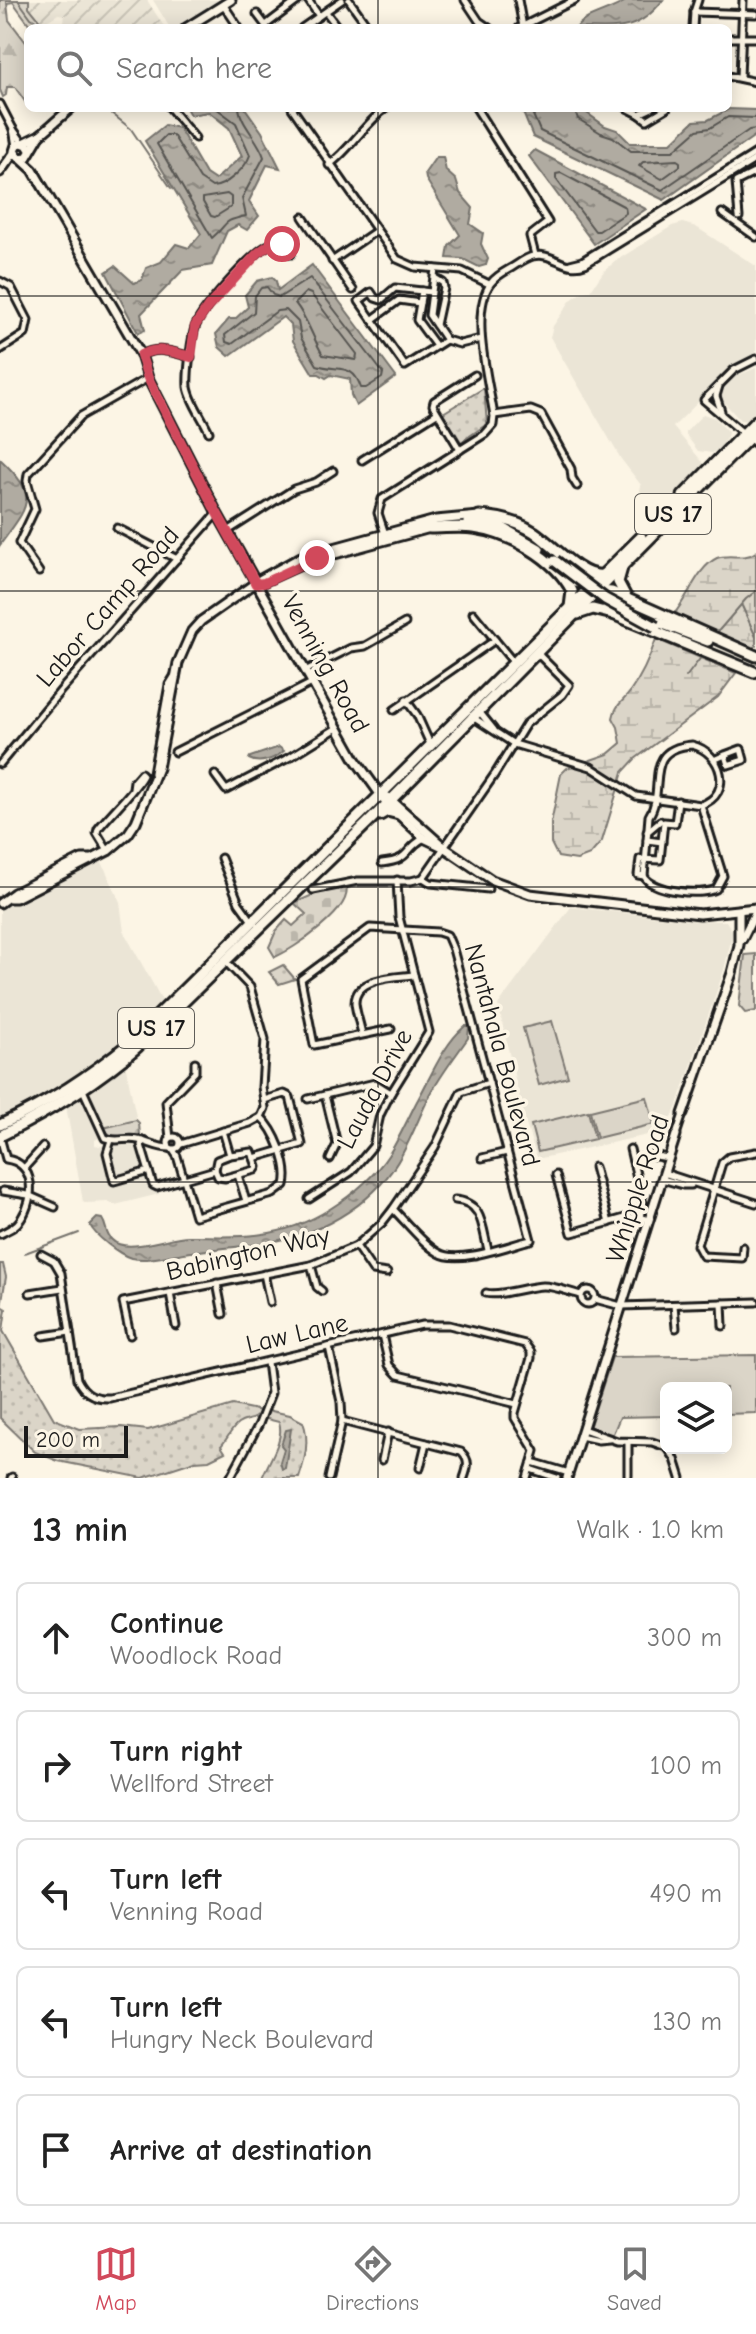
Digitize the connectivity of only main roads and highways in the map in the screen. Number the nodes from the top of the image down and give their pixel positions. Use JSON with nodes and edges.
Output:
{"nodes":[{"id":1,"x":227,"y":2,"type":"edge"},
{"id":2,"x":192,"y":24,"type":"edge"},
{"id":3,"x":66,"y":112,"type":"edge"},
{"id":4,"x":40,"y":135,"type":"junction"},
{"id":5,"x":20,"y":150,"type":"junction"},
{"id":6,"x":30,"y":152,"type":"junction"},
{"id":7,"x":33,"y":170,"type":"junction"},
{"id":8,"x":0,"y":172,"type":"edge"},
{"id":9,"x":756,"y":421,"type":"edge"},
{"id":10,"x":751,"y":436,"type":"edge"},
{"id":11,"x":479,"y":516,"type":"junction"},
{"id":12,"x":430,"y":528,"type":"junction"},
{"id":13,"x":386,"y":537,"type":"junction"},
{"id":14,"x":557,"y":559,"type":"junction"},
{"id":15,"x":624,"y":565,"type":"junction"},
{"id":16,"x":583,"y":570,"type":"junction"},
{"id":17,"x":603,"y":575,"type":"junction"},
{"id":18,"x":564,"y":578,"type":"junction"},
{"id":19,"x":256,"y":584,"type":"junction"},
{"id":20,"x":595,"y":589,"type":"junction"},
{"id":21,"x":629,"y":600,"type":"junction"},
{"id":22,"x":570,"y":614,"type":"junction"},
{"id":23,"x":613,"y":614,"type":"junction"},
{"id":24,"x":657,"y":624,"type":"junction"},
{"id":25,"x":756,"y":658,"type":"edge"},
{"id":26,"x":755,"y":672,"type":"edge"},
{"id":27,"x":473,"y":712,"type":"junction"},
{"id":28,"x":387,"y":799,"type":"junction"},
{"id":29,"x":399,"y":814,"type":"junction"},
{"id":30,"x":367,"y":823,"type":"junction"},
{"id":31,"x":445,"y":848,"type":"junction"},
{"id":32,"x":0,"y":903,"type":"edge"},
{"id":33,"x":756,"y":910,"type":"edge"},
{"id":34,"x":739,"y":911,"type":"junction"},
{"id":35,"x":739,"y":945,"type":"junction"},
{"id":36,"x":222,"y":957,"type":"junction"},
{"id":37,"x":683,"y":1114,"type":"road end"},
{"id":38,"x":0,"y":1125,"type":"edge"},
{"id":39,"x":676,"y":1135,"type":"road end"},
{"id":40,"x":0,"y":1136,"type":"edge"},
{"id":41,"x":568,"y":1476,"type":"edge"}],
"edges":[{"from":1,"to":2,"type":"main road"},
{"from":3,"to":4,"type":"main road"},
{"from":4,"to":5,"type":"main road"},
{"from":4,"to":6,"type":"main road"},
{"from":5,"to":6,"type":"main road"},
{"from":5,"to":7,"type":"main road","name":"Venning Road"},
{"from":5,"to":8,"type":"main road"},
{"from":6,"to":7,"type":"main road","name":"Venning Road"},
{"from":7,"to":19,"type":"main road","name":"Venning Road"},
{"from":9,"to":10,"type":"highway","number":"US 17"},
{"from":10,"to":15,"type":"highway","number":"US 17"},
{"from":10,"to":17,"type":"highway","number":"US 17"},
{"from":11,"to":13,"type":"main road"},
{"from":11,"to":14,"type":"highway"},
{"from":11,"to":16,"type":"highway"},
{"from":12,"to":13,"type":"main road"},
{"from":12,"to":14,"type":"highway"},
{"from":12,"to":18,"type":"highway"},
{"from":13,"to":19,"type":"main road"},
{"from":14,"to":24,"type":"highway","bridge":true},
{"from":15,"to":20,"type":"highway","number":"US 17"},
{"from":15,"to":21,"type":"highway"},
{"from":16,"to":17,"type":"highway"},
{"from":16,"to":20,"type":"highway"},
{"from":17,"to":20,"type":"highway","number":"US 17"},
{"from":18,"to":20,"type":"highway"},
{"from":18,"to":22,"type":"highway"},
{"from":19,"to":28,"type":"main road","name":"Venning Road"},
{"from":19,"to":32,"type":"main road"},
{"from":20,"to":21,"type":"highway"},
{"from":20,"to":22,"type":"highway","number":"US 17"},
{"from":20,"to":23,"type":"highway"},
{"from":21,"to":25,"type":"highway"},
{"from":22,"to":23,"type":"highway"},
{"from":22,"to":27,"type":"highway","number":"US 17"},
{"from":22,"to":27,"type":"highway","number":"US 17"},
{"from":23,"to":26,"type":"highway"},
{"from":24,"to":25,"type":"highway"},
{"from":24,"to":26,"type":"highway"},
{"from":27,"to":28,"type":"highway","number":"US 17"},
{"from":27,"to":28,"type":"highway","number":"US 17"},
{"from":28,"to":29,"type":"main road"},
{"from":28,"to":30,"type":"highway","number":"US 17"},
{"from":28,"to":31,"type":"main road"},
{"from":28,"to":36,"type":"highway","number":"US 17"},
{"from":29,"to":30,"type":"highway"},
{"from":29,"to":31,"type":"main road"},
{"from":30,"to":36,"type":"highway","number":"US 17"},
{"from":31,"to":34,"type":"main road"},
{"from":33,"to":34,"type":"main road"},
{"from":33,"to":35,"type":"main road"},
{"from":34,"to":35,"type":"main road","name":"Whipple Road"},
{"from":35,"to":37,"type":"main road","name":"Whipple Road"},
{"from":36,"to":38,"type":"highway","number":"US 17"},
{"from":36,"to":40,"type":"highway","number":"US 17"},
{"from":39,"to":41,"type":"main road","name":"Whipple Road"}]}
